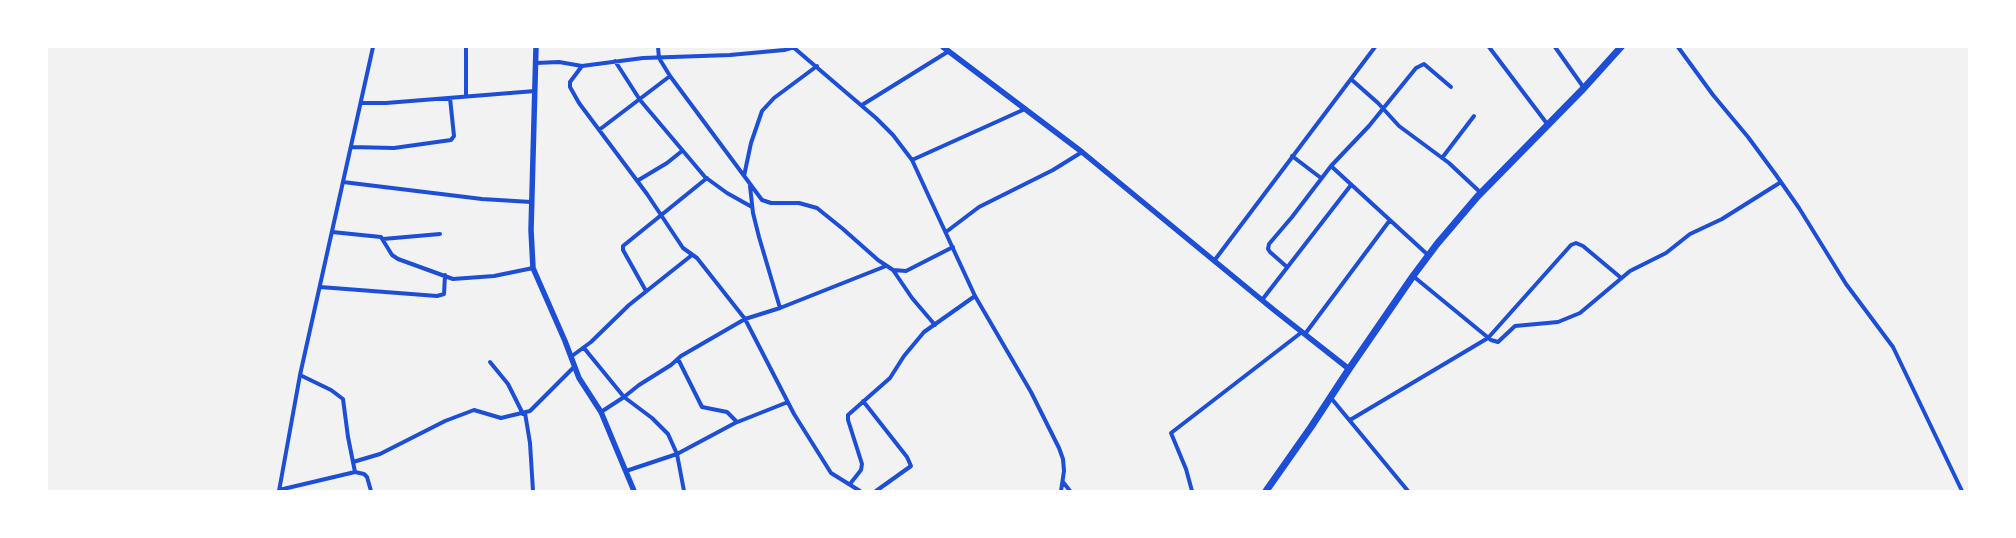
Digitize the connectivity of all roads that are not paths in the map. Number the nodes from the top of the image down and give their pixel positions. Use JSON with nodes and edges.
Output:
{"nodes":[{"id":1,"x":374,"y":47,"type":"edge"},
{"id":2,"x":466,"y":47,"type":"edge"},
{"id":3,"x":536,"y":47,"type":"edge"},
{"id":4,"x":658,"y":47,"type":"edge"},
{"id":5,"x":794,"y":47,"type":"edge"},
{"id":6,"x":1375,"y":47,"type":"edge"},
{"id":7,"x":1489,"y":47,"type":"edge"},
{"id":8,"x":1555,"y":47,"type":"edge"},
{"id":9,"x":1621,"y":47,"type":"edge"},
{"id":10,"x":1678,"y":47,"type":"edge"},
{"id":11,"x":946,"y":49,"type":"edge"},
{"id":12,"x":659,"y":58,"type":"junction"},
{"id":13,"x":615,"y":61,"type":"junction"},
{"id":14,"x":536,"y":63,"type":"junction"},
{"id":15,"x":582,"y":66,"type":"junction"},
{"id":16,"x":816,"y":66,"type":"junction"},
{"id":17,"x":670,"y":76,"type":"junction"},
{"id":18,"x":1352,"y":80,"type":"junction"},
{"id":19,"x":1451,"y":87,"type":"dead end"},
{"id":20,"x":1584,"y":88,"type":"junction"},
{"id":21,"x":535,"y":91,"type":"junction"},
{"id":22,"x":466,"y":95,"type":"junction"},
{"id":23,"x":450,"y":98,"type":"junction"},
{"id":24,"x":640,"y":100,"type":"junction"},
{"id":25,"x":361,"y":103,"type":"junction"},
{"id":26,"x":862,"y":105,"type":"junction"},
{"id":27,"x":1383,"y":108,"type":"junction"},
{"id":28,"x":1025,"y":109,"type":"junction"},
{"id":29,"x":1474,"y":116,"type":"dead end"},
{"id":30,"x":1549,"y":125,"type":"junction"},
{"id":31,"x":599,"y":130,"type":"junction"},
{"id":32,"x":351,"y":147,"type":"junction"},
{"id":33,"x":682,"y":151,"type":"junction"},
{"id":34,"x":1082,"y":152,"type":"junction"},
{"id":35,"x":1292,"y":156,"type":"junction"},
{"id":36,"x":1442,"y":158,"type":"junction"},
{"id":37,"x":912,"y":160,"type":"junction"},
{"id":38,"x":1331,"y":166,"type":"junction"},
{"id":39,"x":744,"y":176,"type":"junction"},
{"id":40,"x":707,"y":178,"type":"junction"},
{"id":41,"x":1321,"y":178,"type":"junction"},
{"id":42,"x":637,"y":180,"type":"junction"},
{"id":43,"x":343,"y":182,"type":"junction"},
{"id":44,"x":1781,"y":182,"type":"junction"},
{"id":45,"x":1351,"y":184,"type":"junction"},
{"id":46,"x":750,"y":186,"type":"junction"},
{"id":47,"x":1482,"y":193,"type":"junction"},
{"id":48,"x":531,"y":202,"type":"junction"},
{"id":49,"x":752,"y":207,"type":"junction"},
{"id":50,"x":661,"y":216,"type":"junction"},
{"id":51,"x":1390,"y":220,"type":"junction"},
{"id":52,"x":332,"y":232,"type":"junction"},
{"id":53,"x":946,"y":232,"type":"junction"},
{"id":54,"x":440,"y":234,"type":"dead end"},
{"id":55,"x":383,"y":238,"type":"junction"},
{"id":56,"x":953,"y":247,"type":"junction"},
{"id":57,"x":692,"y":255,"type":"junction"},
{"id":58,"x":1428,"y":255,"type":"junction"},
{"id":59,"x":1214,"y":261,"type":"junction"},
{"id":60,"x":886,"y":266,"type":"junction"},
{"id":61,"x":1287,"y":267,"type":"junction"},
{"id":62,"x":533,"y":268,"type":"junction"},
{"id":63,"x":893,"y":270,"type":"junction"},
{"id":64,"x":445,"y":275,"type":"junction"},
{"id":65,"x":1413,"y":276,"type":"junction"},
{"id":66,"x":1620,"y":278,"type":"junction"},
{"id":67,"x":320,"y":287,"type":"junction"},
{"id":68,"x":646,"y":291,"type":"junction"},
{"id":69,"x":975,"y":296,"type":"junction"},
{"id":70,"x":1262,"y":300,"type":"junction"},
{"id":71,"x":780,"y":308,"type":"junction"},
{"id":72,"x":745,"y":319,"type":"junction"},
{"id":73,"x":935,"y":324,"type":"junction"},
{"id":74,"x":1304,"y":333,"type":"junction"},
{"id":75,"x":1488,"y":338,"type":"junction"},
{"id":76,"x":584,"y":348,"type":"junction"},
{"id":77,"x":572,"y":356,"type":"junction"},
{"id":78,"x":678,"y":359,"type":"junction"},
{"id":79,"x":490,"y":362,"type":"dead end"},
{"id":80,"x":575,"y":366,"type":"junction"},
{"id":81,"x":1349,"y":369,"type":"junction"},
{"id":82,"x":300,"y":375,"type":"junction"},
{"id":83,"x":624,"y":397,"type":"junction"},
{"id":84,"x":1331,"y":398,"type":"junction"},
{"id":85,"x":863,"y":401,"type":"junction"},
{"id":86,"x":788,"y":402,"type":"junction"},
{"id":87,"x":601,"y":412,"type":"junction"},
{"id":88,"x":524,"y":413,"type":"junction"},
{"id":89,"x":1350,"y":420,"type":"junction"},
{"id":90,"x":737,"y":422,"type":"junction"},
{"id":91,"x":677,"y":454,"type":"junction"},
{"id":92,"x":353,"y":462,"type":"junction"},
{"id":93,"x":626,"y":471,"type":"junction"},
{"id":94,"x":355,"y":472,"type":"junction"},
{"id":95,"x":1063,"y":482,"type":"junction"},
{"id":96,"x":850,"y":484,"type":"junction"},
{"id":97,"x":279,"y":491,"type":"edge"},
{"id":98,"x":371,"y":491,"type":"edge"},
{"id":99,"x":532,"y":491,"type":"edge"},
{"id":100,"x":634,"y":491,"type":"edge"},
{"id":101,"x":684,"y":491,"type":"edge"},
{"id":102,"x":860,"y":491,"type":"edge"},
{"id":103,"x":876,"y":491,"type":"edge"},
{"id":104,"x":1061,"y":491,"type":"edge"},
{"id":105,"x":1070,"y":491,"type":"edge"},
{"id":106,"x":1192,"y":491,"type":"edge"},
{"id":107,"x":1266,"y":491,"type":"edge"},
{"id":108,"x":1408,"y":491,"type":"edge"},
{"id":109,"x":1962,"y":491,"type":"edge"}],
"edges":[{"from":1,"to":25,"type":"street"},
{"from":2,"to":22,"type":"street"},
{"from":3,"to":14,"type":"street"},
{"from":4,"to":12,"type":"street"},
{"from":5,"to":12,"type":"street"},
{"from":5,"to":16,"type":"street"},
{"from":6,"to":18,"type":"street"},
{"from":7,"to":30,"type":"street"},
{"from":8,"to":20,"type":"street"},
{"from":9,"to":20,"type":"main road"},
{"from":10,"to":44,"type":"street"},
{"from":11,"to":26,"type":"street"},
{"from":11,"to":28,"type":"street"},
{"from":12,"to":13,"type":"street"},
{"from":12,"to":17,"type":"street"},
{"from":13,"to":15,"type":"street"},
{"from":13,"to":24,"type":"street"},
{"from":14,"to":15,"type":"street"},
{"from":14,"to":21,"type":"street"},
{"from":15,"to":31,"type":"street"},
{"from":16,"to":26,"type":"street"},
{"from":16,"to":39,"type":"street"},
{"from":17,"to":24,"type":"street"},
{"from":17,"to":39,"type":"street"},
{"from":18,"to":27,"type":"street"},
{"from":18,"to":35,"type":"street"},
{"from":19,"to":27,"type":"street"},
{"from":20,"to":30,"type":"main road"},
{"from":21,"to":22,"type":"street"},
{"from":21,"to":48,"type":"street"},
{"from":22,"to":23,"type":"street"},
{"from":23,"to":25,"type":"street"},
{"from":23,"to":32,"type":"street"},
{"from":24,"to":31,"type":"street"},
{"from":24,"to":33,"type":"street"},
{"from":25,"to":32,"type":"street"},
{"from":26,"to":37,"type":"street"},
{"from":27,"to":36,"type":"street"},
{"from":27,"to":38,"type":"street"},
{"from":28,"to":34,"type":"street"},
{"from":28,"to":37,"type":"street"},
{"from":29,"to":36,"type":"street"},
{"from":30,"to":47,"type":"main road"},
{"from":31,"to":42,"type":"street"},
{"from":32,"to":43,"type":"street"},
{"from":33,"to":40,"type":"street"},
{"from":33,"to":42,"type":"street"},
{"from":34,"to":53,"type":"street"},
{"from":34,"to":59,"type":"street"},
{"from":35,"to":41,"type":"street"},
{"from":35,"to":59,"type":"street"},
{"from":36,"to":47,"type":"street"},
{"from":37,"to":53,"type":"street"},
{"from":38,"to":41,"type":"street"},
{"from":38,"to":45,"type":"street"},
{"from":39,"to":46,"type":"street"},
{"from":40,"to":49,"type":"street"},
{"from":40,"to":50,"type":"street"},
{"from":41,"to":61,"type":"street"},
{"from":42,"to":50,"type":"street"},
{"from":43,"to":48,"type":"street"},
{"from":43,"to":52,"type":"street"},
{"from":44,"to":66,"type":"street"},
{"from":44,"to":109,"type":"street"},
{"from":45,"to":51,"type":"street"},
{"from":45,"to":61,"type":"street"},
{"from":46,"to":49,"type":"street"},
{"from":46,"to":60,"type":"street"},
{"from":47,"to":58,"type":"main road"},
{"from":48,"to":62,"type":"street"},
{"from":49,"to":71,"type":"street"},
{"from":50,"to":57,"type":"street"},
{"from":50,"to":68,"type":"street"},
{"from":51,"to":58,"type":"street"},
{"from":51,"to":74,"type":"street"},
{"from":52,"to":55,"type":"street"},
{"from":52,"to":67,"type":"street"},
{"from":53,"to":56,"type":"street"},
{"from":54,"to":55,"type":"street"},
{"from":55,"to":64,"type":"street"},
{"from":56,"to":63,"type":"street"},
{"from":56,"to":69,"type":"street"},
{"from":57,"to":68,"type":"street"},
{"from":57,"to":72,"type":"street"},
{"from":58,"to":65,"type":"main road"},
{"from":59,"to":70,"type":"street"},
{"from":60,"to":63,"type":"street"},
{"from":60,"to":71,"type":"street"},
{"from":61,"to":70,"type":"street"},
{"from":62,"to":64,"type":"street"},
{"from":62,"to":77,"type":"street"},
{"from":63,"to":73,"type":"street"},
{"from":64,"to":67,"type":"street"},
{"from":65,"to":75,"type":"street"},
{"from":65,"to":81,"type":"main road"},
{"from":66,"to":75,"type":"street"},
{"from":66,"to":75,"type":"street"},
{"from":67,"to":82,"type":"street"},
{"from":68,"to":76,"type":"street"},
{"from":69,"to":73,"type":"street"},
{"from":69,"to":95,"type":"street"},
{"from":70,"to":74,"type":"street"},
{"from":71,"to":72,"type":"street"},
{"from":72,"to":78,"type":"street"},
{"from":72,"to":86,"type":"street"},
{"from":73,"to":85,"type":"street"},
{"from":74,"to":81,"type":"street"},
{"from":74,"to":106,"type":"street"},
{"from":75,"to":89,"type":"street"},
{"from":76,"to":77,"type":"street"},
{"from":76,"to":83,"type":"street"},
{"from":77,"to":80,"type":"street"},
{"from":78,"to":83,"type":"street"},
{"from":78,"to":90,"type":"street"},
{"from":79,"to":88,"type":"street"},
{"from":80,"to":87,"type":"street"},
{"from":80,"to":88,"type":"street"},
{"from":81,"to":84,"type":"main road"},
{"from":82,"to":92,"type":"street"},
{"from":82,"to":97,"type":"street"},
{"from":83,"to":87,"type":"street"},
{"from":83,"to":91,"type":"street"},
{"from":84,"to":89,"type":"street"},
{"from":84,"to":107,"type":"main road"},
{"from":85,"to":96,"type":"street"},
{"from":85,"to":103,"type":"street"},
{"from":86,"to":90,"type":"street"},
{"from":86,"to":96,"type":"street"},
{"from":87,"to":93,"type":"street"},
{"from":88,"to":92,"type":"street"},
{"from":88,"to":99,"type":"street"},
{"from":89,"to":108,"type":"street"},
{"from":90,"to":91,"type":"street"},
{"from":91,"to":93,"type":"street"},
{"from":91,"to":101,"type":"street"},
{"from":92,"to":94,"type":"street"},
{"from":93,"to":100,"type":"street"},
{"from":94,"to":97,"type":"street"},
{"from":94,"to":98,"type":"street"},
{"from":95,"to":104,"type":"street"},
{"from":95,"to":105,"type":"street"},
{"from":96,"to":102,"type":"street"}]}
